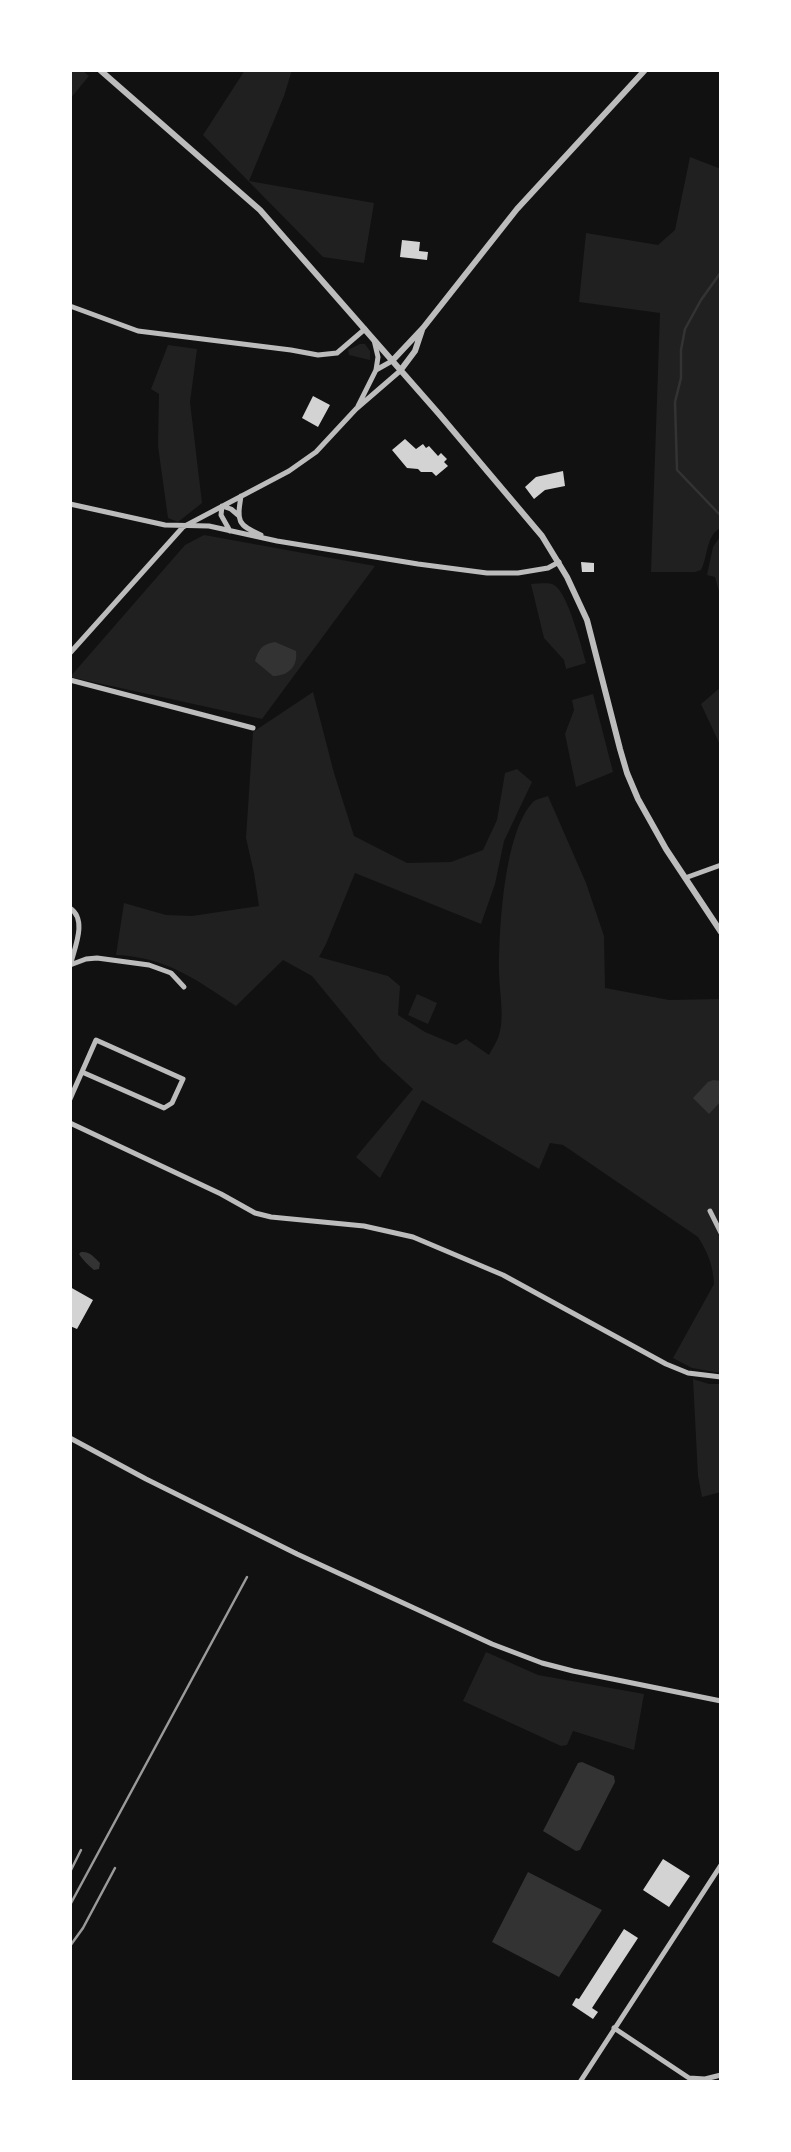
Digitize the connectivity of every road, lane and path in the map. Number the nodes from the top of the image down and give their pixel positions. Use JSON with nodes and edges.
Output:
{"nodes":[{"id":1,"x":100,"y":70,"type":"edge"},
{"id":2,"x":645,"y":70,"type":"edge"},
{"id":3,"x":70,"y":306,"type":"edge"},
{"id":4,"x":423,"y":328,"type":"junction"},
{"id":5,"x":365,"y":329,"type":"junction"},
{"id":6,"x":374,"y":340,"type":"junction"},
{"id":7,"x":392,"y":361,"type":"junction"},
{"id":8,"x":376,"y":370,"type":"junction"},
{"id":9,"x":400,"y":371,"type":"junction"},
{"id":10,"x":356,"y":409,"type":"junction"},
{"id":11,"x":241,"y":496,"type":"junction"},
{"id":12,"x":70,"y":504,"type":"edge"},
{"id":13,"x":222,"y":506,"type":"junction"},
{"id":14,"x":238,"y":515,"type":"junction"},
{"id":15,"x":183,"y":527,"type":"junction"},
{"id":16,"x":230,"y":531,"type":"junction"},
{"id":17,"x":277,"y":541,"type":"junction"},
{"id":18,"x":559,"y":562,"type":"junction"},
{"id":19,"x":70,"y":653,"type":"edge"},
{"id":20,"x":70,"y":680,"type":"edge"},
{"id":21,"x":254,"y":727,"type":"dead end"},
{"id":22,"x":721,"y":865,"type":"edge"},
{"id":23,"x":685,"y":878,"type":"junction"},
{"id":24,"x":70,"y":908,"type":"edge"},
{"id":25,"x":721,"y":932,"type":"edge"},
{"id":26,"x":70,"y":965,"type":"edge"},
{"id":27,"x":184,"y":987,"type":"dead end"},
{"id":28,"x":82,"y":1072,"type":"junction"},
{"id":29,"x":70,"y":1099,"type":"edge"},
{"id":30,"x":70,"y":1123,"type":"edge"},
{"id":31,"x":710,"y":1211,"type":"dead end"},
{"id":32,"x":721,"y":1233,"type":"edge"},
{"id":33,"x":721,"y":1377,"type":"edge"},
{"id":34,"x":70,"y":1438,"type":"edge"},
{"id":35,"x":721,"y":1701,"type":"edge"},
{"id":36,"x":721,"y":1866,"type":"edge"},
{"id":37,"x":614,"y":2028,"type":"junction"},
{"id":38,"x":721,"y":2075,"type":"edge"},
{"id":39,"x":580,"y":2082,"type":"edge"}],
"edges":[{"from":1,"to":5,"type":"street"},
{"from":2,"to":4,"type":"street"},
{"from":3,"to":5,"type":"street"},
{"from":4,"to":7,"type":"street"},
{"from":4,"to":9,"type":"street"},
{"from":5,"to":6,"type":"street"},
{"from":6,"to":7,"type":"street"},
{"from":6,"to":8,"type":"street"},
{"from":7,"to":8,"type":"street"},
{"from":7,"to":9,"type":"street"},
{"from":8,"to":10,"type":"street"},
{"from":9,"to":10,"type":"street"},
{"from":9,"to":18,"type":"street"},
{"from":10,"to":11,"type":"street"},
{"from":11,"to":13,"type":"street"},
{"from":11,"to":14,"type":"street"},
{"from":12,"to":15,"type":"street"},
{"from":13,"to":14,"type":"street"},
{"from":13,"to":15,"type":"street"},
{"from":13,"to":16,"type":"street"},
{"from":14,"to":17,"type":"street"},
{"from":15,"to":16,"type":"street"},
{"from":15,"to":19,"type":"street"},
{"from":16,"to":17,"type":"street"},
{"from":17,"to":18,"type":"street"},
{"from":18,"to":23,"type":"street"},
{"from":20,"to":21,"type":"street"},
{"from":22,"to":23,"type":"street"},
{"from":23,"to":25,"type":"street"},
{"from":24,"to":26,"type":"street"},
{"from":26,"to":27,"type":"street"},
{"from":28,"to":28,"type":"street"},
{"from":28,"to":29,"type":"street"},
{"from":30,"to":33,"type":"street"},
{"from":31,"to":32,"type":"street"},
{"from":34,"to":35,"type":"street"},
{"from":36,"to":37,"type":"street"},
{"from":37,"to":38,"type":"street"},
{"from":37,"to":39,"type":"street"}]}
